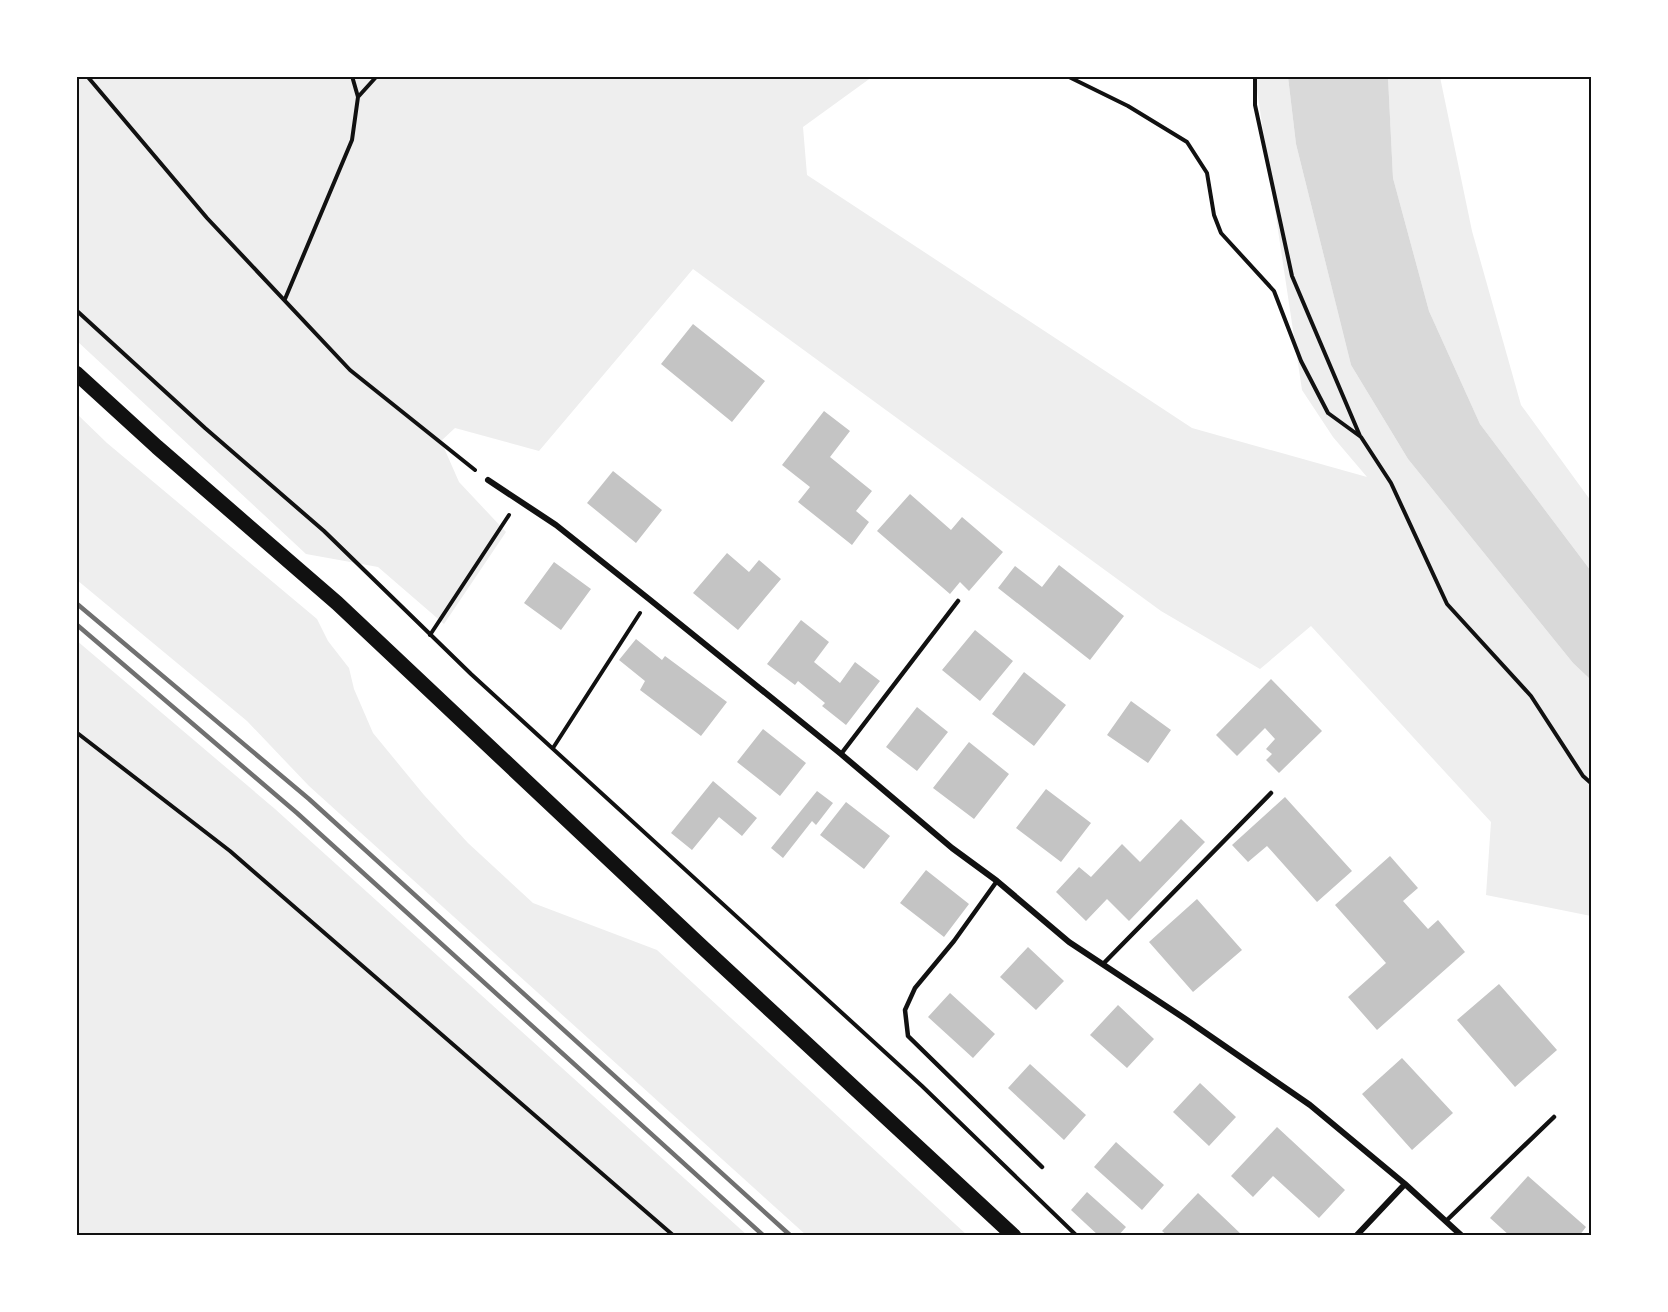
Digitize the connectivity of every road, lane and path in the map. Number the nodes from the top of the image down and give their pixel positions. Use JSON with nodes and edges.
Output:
{"nodes":[{"id":1,"x":87,"y":76,"type":"edge"},
{"id":2,"x":352,"y":76,"type":"edge"},
{"id":3,"x":377,"y":76,"type":"edge"},
{"id":4,"x":1067,"y":76,"type":"edge"},
{"id":5,"x":1255,"y":76,"type":"edge"},
{"id":6,"x":357,"y":97,"type":"junction"},
{"id":7,"x":285,"y":299,"type":"junction"},
{"id":8,"x":76,"y":310,"type":"edge"},
{"id":9,"x":76,"y":373,"type":"edge"},
{"id":10,"x":1361,"y":437,"type":"junction"},
{"id":11,"x":488,"y":480,"type":"joint"},
{"id":12,"x":518,"y":500,"type":"junction"},
{"id":13,"x":649,"y":599,"type":"junction"},
{"id":14,"x":958,"y":601,"type":"dead end"},
{"id":15,"x":430,"y":635,"type":"junction"},
{"id":16,"x":76,"y":732,"type":"edge"},
{"id":17,"x":553,"y":748,"type":"junction"},
{"id":18,"x":841,"y":754,"type":"junction"},
{"id":19,"x":1592,"y":783,"type":"edge"},
{"id":20,"x":1271,"y":793,"type":"dead end"},
{"id":21,"x":997,"y":881,"type":"junction"},
{"id":22,"x":1103,"y":964,"type":"junction"},
{"id":23,"x":1554,"y":1117,"type":"dead end"},
{"id":24,"x":1042,"y":1167,"type":"dead end"},
{"id":25,"x":1405,"y":1184,"type":"junction"},
{"id":26,"x":1446,"y":1221,"type":"junction"},
{"id":27,"x":674,"y":1236,"type":"edge"},
{"id":28,"x":1014,"y":1236,"type":"edge"},
{"id":29,"x":1077,"y":1236,"type":"edge"},
{"id":30,"x":1356,"y":1236,"type":"edge"},
{"id":31,"x":1462,"y":1236,"type":"edge"}],
"edges":[{"from":1,"to":7,"type":"path"},
{"from":2,"to":6,"type":"path"},
{"from":3,"to":6,"type":"path"},
{"from":4,"to":10,"type":"path"},
{"from":5,"to":10,"type":"path"},
{"from":6,"to":7,"type":"path"},
{"from":7,"to":11,"type":"path"},
{"from":8,"to":15,"type":"path"},
{"from":9,"to":28,"type":"main road"},
{"from":10,"to":19,"type":"path"},
{"from":11,"to":12,"type":"street"},
{"from":12,"to":13,"type":"street"},
{"from":12,"to":15,"type":"path"},
{"from":13,"to":17,"type":"path"},
{"from":13,"to":18,"type":"street"},
{"from":14,"to":18,"type":"lane"},
{"from":15,"to":17,"type":"path"},
{"from":16,"to":27,"type":"path"},
{"from":17,"to":29,"type":"path"},
{"from":18,"to":21,"type":"street"},
{"from":20,"to":22,"type":"lane"},
{"from":21,"to":22,"type":"street"},
{"from":21,"to":24,"type":"lane"},
{"from":22,"to":25,"type":"street"},
{"from":23,"to":26,"type":"lane"},
{"from":25,"to":26,"type":"street"},
{"from":25,"to":30,"type":"street"},
{"from":26,"to":31,"type":"street"}]}
